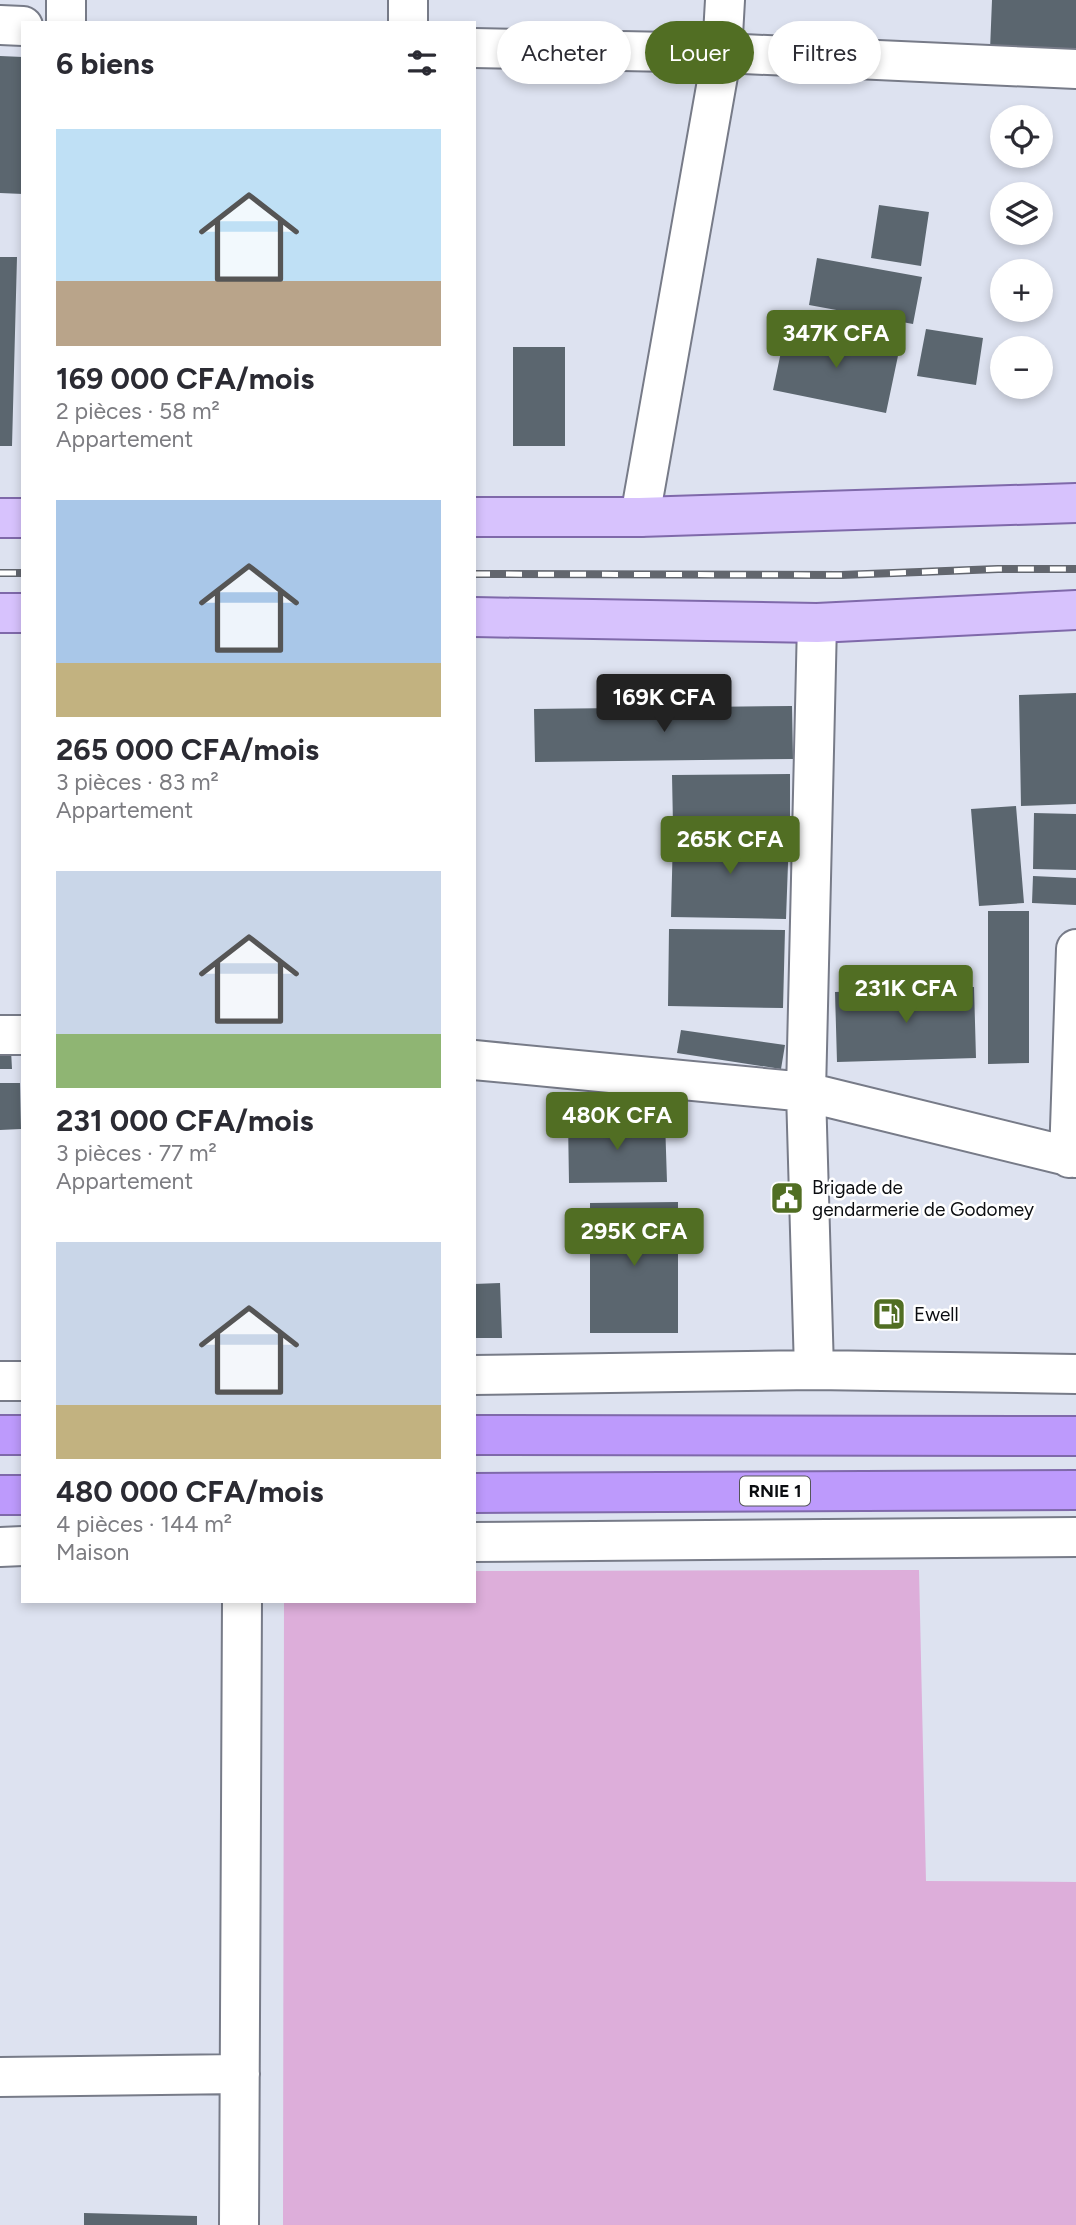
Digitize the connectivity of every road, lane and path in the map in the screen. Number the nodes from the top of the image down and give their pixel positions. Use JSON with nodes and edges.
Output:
{"nodes":[{"id":1,"x":66,"y":0,"type":"edge"},
{"id":2,"x":408,"y":0,"type":"edge"},
{"id":3,"x":725,"y":0,"type":"edge"},
{"id":4,"x":66,"y":21,"type":"edge"},
{"id":5,"x":408,"y":21,"type":"edge"},
{"id":6,"x":724,"y":21,"type":"edge"},
{"id":7,"x":0,"y":25,"type":"edge"},
{"id":8,"x":21,"y":26,"type":"edge"},
{"id":9,"x":476,"y":48,"type":"edge"},
{"id":10,"x":645,"y":51,"type":"edge"},
{"id":11,"x":754,"y":54,"type":"edge"},
{"id":12,"x":1076,"y":69,"type":"edge"},
{"id":13,"x":717,"y":84,"type":"edge"},
{"id":14,"x":1076,"y":503,"type":"edge"},
{"id":15,"x":476,"y":517,"type":"edge"},
{"id":16,"x":640,"y":517,"type":"junction"},
{"id":17,"x":0,"y":518,"type":"edge"},
{"id":18,"x":21,"y":518,"type":"edge"},
{"id":19,"x":1076,"y":610,"type":"edge"},
{"id":20,"x":0,"y":613,"type":"edge"},
{"id":21,"x":21,"y":613,"type":"edge"},
{"id":22,"x":476,"y":617,"type":"edge"},
{"id":23,"x":817,"y":623,"type":"junction"},
{"id":24,"x":1076,"y":949,"type":"edge"},
{"id":25,"x":0,"y":1035,"type":"edge"},
{"id":26,"x":21,"y":1035,"type":"edge"},
{"id":27,"x":476,"y":1060,"type":"edge"},
{"id":28,"x":806,"y":1092,"type":"junction"},
{"id":29,"x":1072,"y":1158,"type":"edge"},
{"id":30,"x":814,"y":1370,"type":"junction"},
{"id":31,"x":1076,"y":1374,"type":"edge"},
{"id":32,"x":476,"y":1375,"type":"edge"},
{"id":33,"x":0,"y":1381,"type":"edge"},
{"id":34,"x":21,"y":1381,"type":"edge"},
{"id":35,"x":0,"y":1435,"type":"edge"},
{"id":36,"x":21,"y":1435,"type":"edge"},
{"id":37,"x":476,"y":1435,"type":"edge"},
{"id":38,"x":1076,"y":1436,"type":"edge"},
{"id":39,"x":1076,"y":1490,"type":"edge"},
{"id":40,"x":476,"y":1493,"type":"edge"},
{"id":41,"x":0,"y":1495,"type":"edge"},
{"id":42,"x":21,"y":1495,"type":"edge"},
{"id":43,"x":1076,"y":1537,"type":"edge"},
{"id":44,"x":476,"y":1542,"type":"edge"},
{"id":45,"x":0,"y":1546,"type":"edge"},
{"id":46,"x":21,"y":1546,"type":"edge"},
{"id":47,"x":242,"y":1603,"type":"edge"},
{"id":48,"x":240,"y":2074,"type":"junction"},
{"id":49,"x":0,"y":2077,"type":"edge"},
{"id":50,"x":239,"y":2225,"type":"edge"}],
"edges":[{"from":1,"to":4,"type":"street"},
{"from":2,"to":5,"type":"street"},
{"from":3,"to":6,"type":"street"},
{"from":7,"to":8,"type":"street"},
{"from":9,"to":10,"type":"street"},
{"from":11,"to":12,"type":"street"},
{"from":13,"to":16,"type":"street"},
{"from":14,"to":16,"type":"main road"},
{"from":15,"to":16,"type":"main road"},
{"from":17,"to":18,"type":"main road"},
{"from":19,"to":23,"type":"main road"},
{"from":20,"to":21,"type":"main road"},
{"from":22,"to":23,"type":"main road"},
{"from":23,"to":28,"type":"street"},
{"from":24,"to":29,"type":"street"},
{"from":25,"to":26,"type":"street"},
{"from":27,"to":28,"type":"street"},
{"from":28,"to":29,"type":"street"},
{"from":28,"to":30,"type":"street"},
{"from":30,"to":31,"type":"street"},
{"from":30,"to":32,"type":"street"},
{"from":33,"to":34,"type":"street"},
{"from":35,"to":36,"type":"highway"},
{"from":37,"to":38,"type":"highway"},
{"from":39,"to":40,"type":"highway","number":"RNIE 1"},
{"from":41,"to":42,"type":"highway"},
{"from":43,"to":44,"type":"street"},
{"from":45,"to":46,"type":"street"},
{"from":47,"to":48,"type":"street"},
{"from":48,"to":49,"type":"street"},
{"from":48,"to":50,"type":"street"}]}
